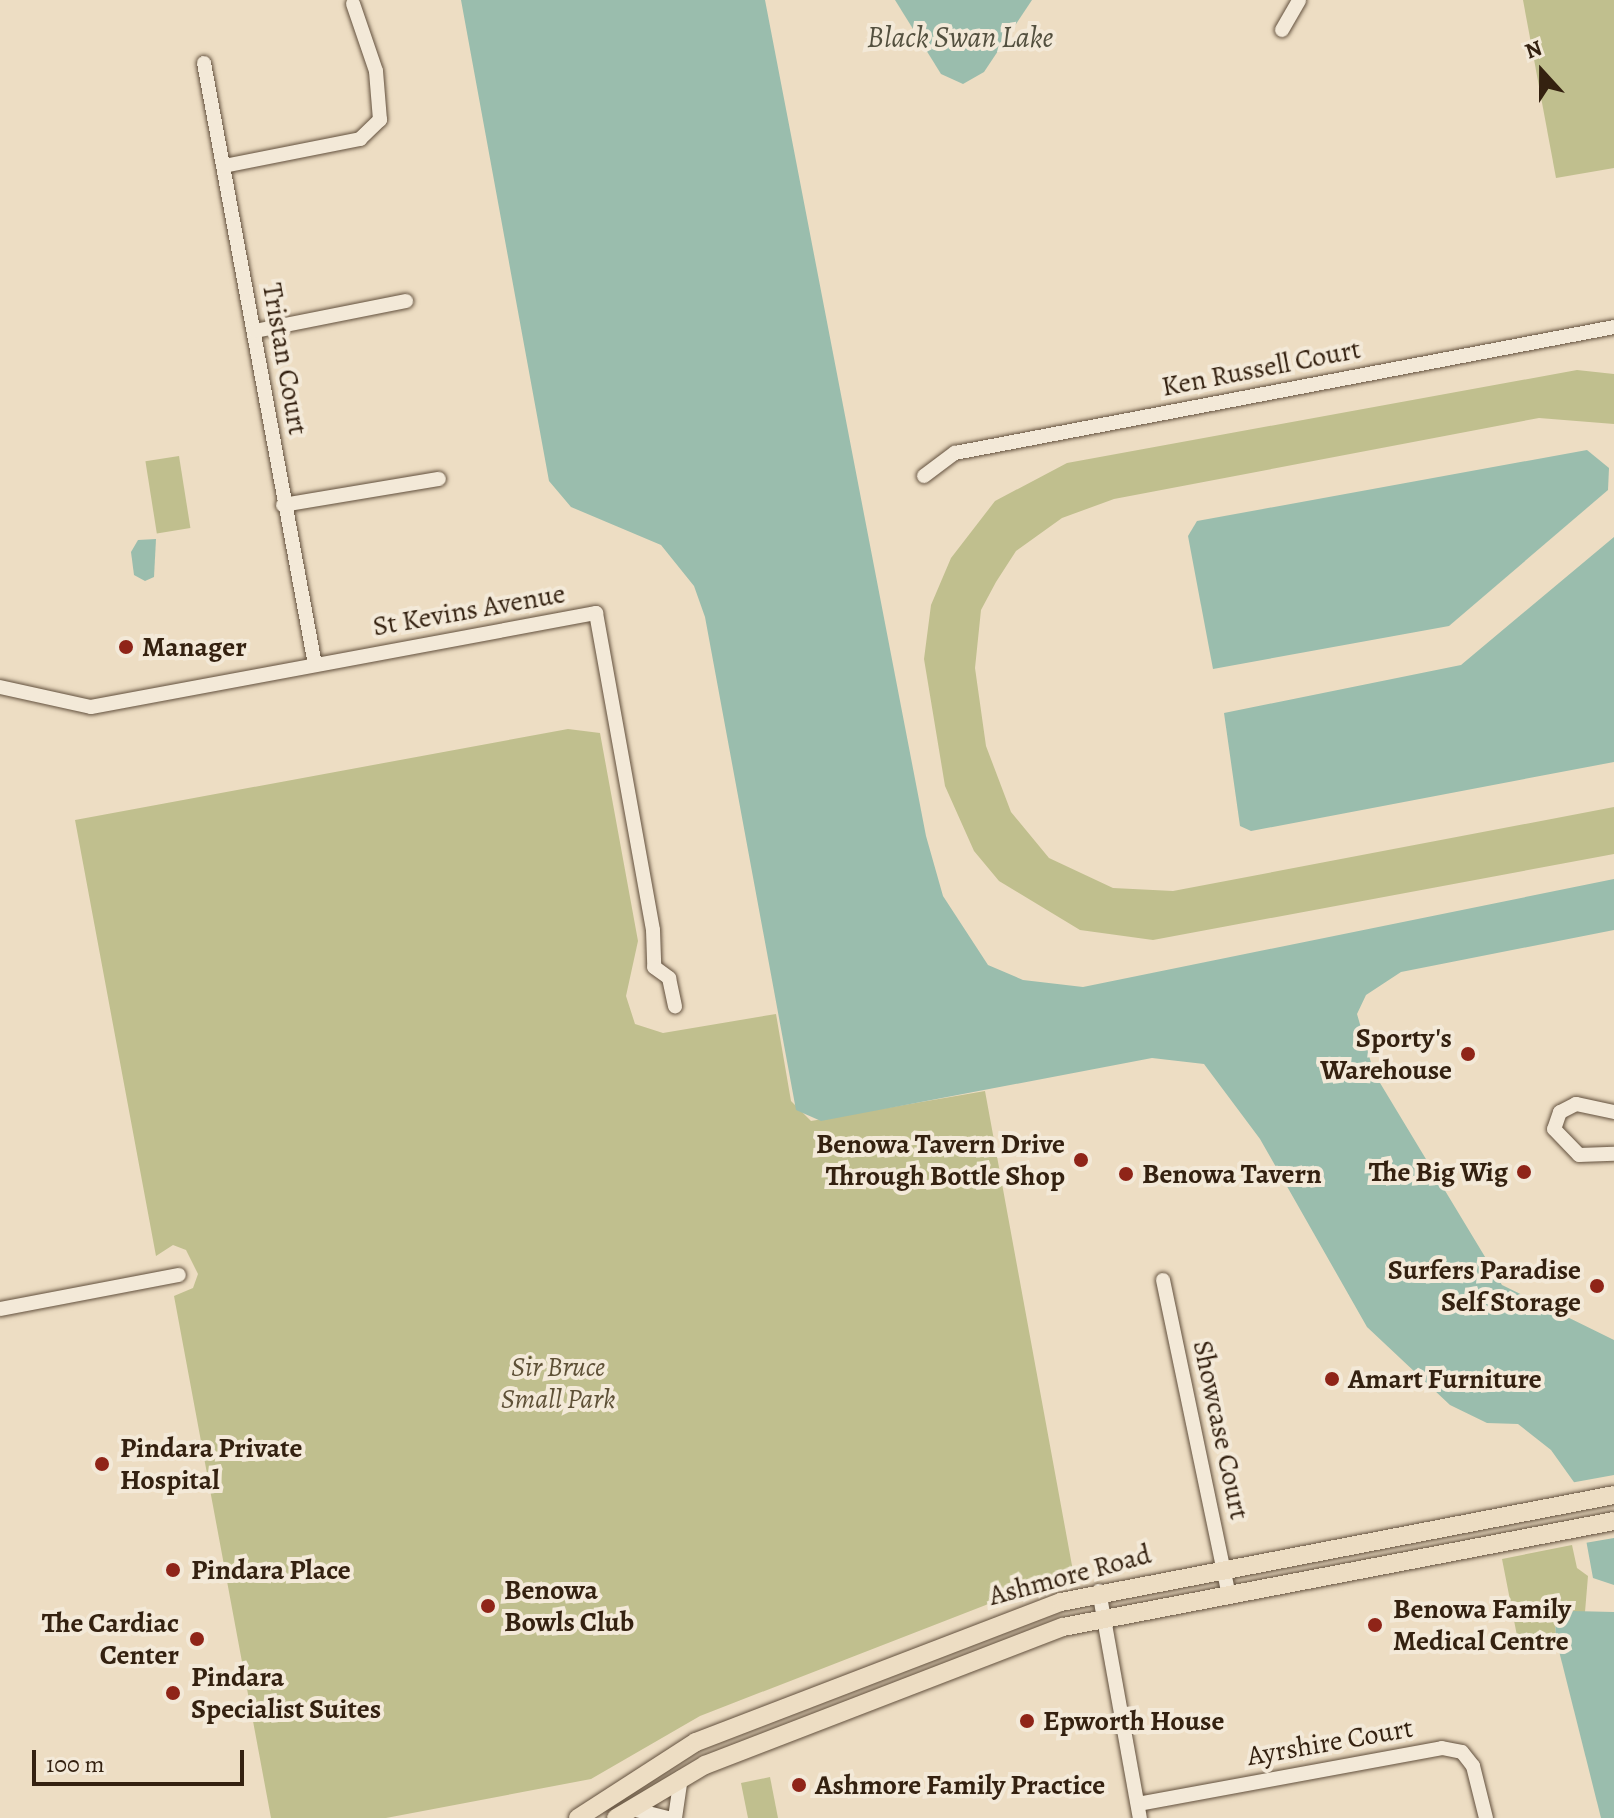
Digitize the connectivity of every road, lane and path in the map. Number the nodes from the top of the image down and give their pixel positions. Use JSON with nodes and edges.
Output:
{"nodes":[{"id":1,"x":1299,"y":0,"type":"edge"},
{"id":2,"x":353,"y":4,"type":"dead end"},
{"id":3,"x":1282,"y":30,"type":"dead end"},
{"id":4,"x":204,"y":63,"type":"dead end"},
{"id":5,"x":224,"y":166,"type":"junction"},
{"id":6,"x":406,"y":301,"type":"dead end"},
{"id":7,"x":1614,"y":327,"type":"edge"},
{"id":8,"x":255,"y":331,"type":"junction"},
{"id":9,"x":924,"y":476,"type":"dead end"},
{"id":10,"x":439,"y":479,"type":"dead end"},
{"id":11,"x":283,"y":505,"type":"junction"},
{"id":12,"x":315,"y":665,"type":"junction"},
{"id":13,"x":0,"y":687,"type":"edge"},
{"id":14,"x":675,"y":1006,"type":"dead end"},
{"id":15,"x":1614,"y":1112,"type":"edge"},
{"id":16,"x":1614,"y":1154,"type":"edge"},
{"id":17,"x":179,"y":1275,"type":"dead end"},
{"id":18,"x":1163,"y":1280,"type":"dead end"},
{"id":19,"x":0,"y":1309,"type":"edge"},
{"id":20,"x":1614,"y":1495,"type":"edge"},
{"id":21,"x":1614,"y":1521,"type":"edge"},
{"id":22,"x":1223,"y":1566,"type":"junction"},
{"id":23,"x":1228,"y":1590,"type":"junction"},
{"id":24,"x":1099,"y":1591,"type":"junction"},
{"id":25,"x":1104,"y":1617,"type":"junction"},
{"id":26,"x":682,"y":1776,"type":"junction"},
{"id":27,"x":1139,"y":1811,"type":"edge"},
{"id":28,"x":622,"y":1814,"type":"edge"},
{"id":29,"x":578,"y":1818,"type":"edge"},
{"id":30,"x":669,"y":1818,"type":"edge"},
{"id":31,"x":675,"y":1818,"type":"edge"},
{"id":32,"x":1486,"y":1818,"type":"edge"}],
"edges":[{"from":1,"to":3,"type":"street"},
{"from":2,"to":5,"type":"street"},
{"from":4,"to":5,"type":"street","name":"Tristan Court"},
{"from":5,"to":8,"type":"street","name":"Tristan Court"},
{"from":6,"to":8,"type":"street"},
{"from":7,"to":9,"type":"street","name":"Ken Russell Court"},
{"from":8,"to":11,"type":"street","name":"Tristan Court"},
{"from":10,"to":11,"type":"street"},
{"from":11,"to":12,"type":"street","name":"Tristan Court"},
{"from":12,"to":13,"type":"street","name":"St Kevins Avenue"},
{"from":12,"to":14,"type":"street","name":"St Kevins Avenue"},
{"from":15,"to":16,"type":"street"},
{"from":17,"to":19,"type":"street"},
{"from":18,"to":22,"type":"street","name":"Showcase Court"},
{"from":20,"to":22,"type":"main road","name":"Ashmore Road"},
{"from":21,"to":23,"type":"main road","name":"Ashmore Road"},
{"from":22,"to":23,"type":"street","name":"Showcase Court"},
{"from":22,"to":24,"type":"main road","name":"Ashmore Road"},
{"from":23,"to":25,"type":"main road","name":"Ashmore Road"},
{"from":24,"to":25,"type":"street"},
{"from":24,"to":29,"type":"main road","name":"Ashmore Road"},
{"from":25,"to":26,"type":"main road","name":"Ashmore Road"},
{"from":25,"to":27,"type":"street"},
{"from":26,"to":28,"type":"main road","name":"Ashmore Road"},
{"from":26,"to":31,"type":"street"},
{"from":27,"to":32,"type":"street","name":"Ayrshire Court"},
{"from":28,"to":30,"type":"street"}]}
